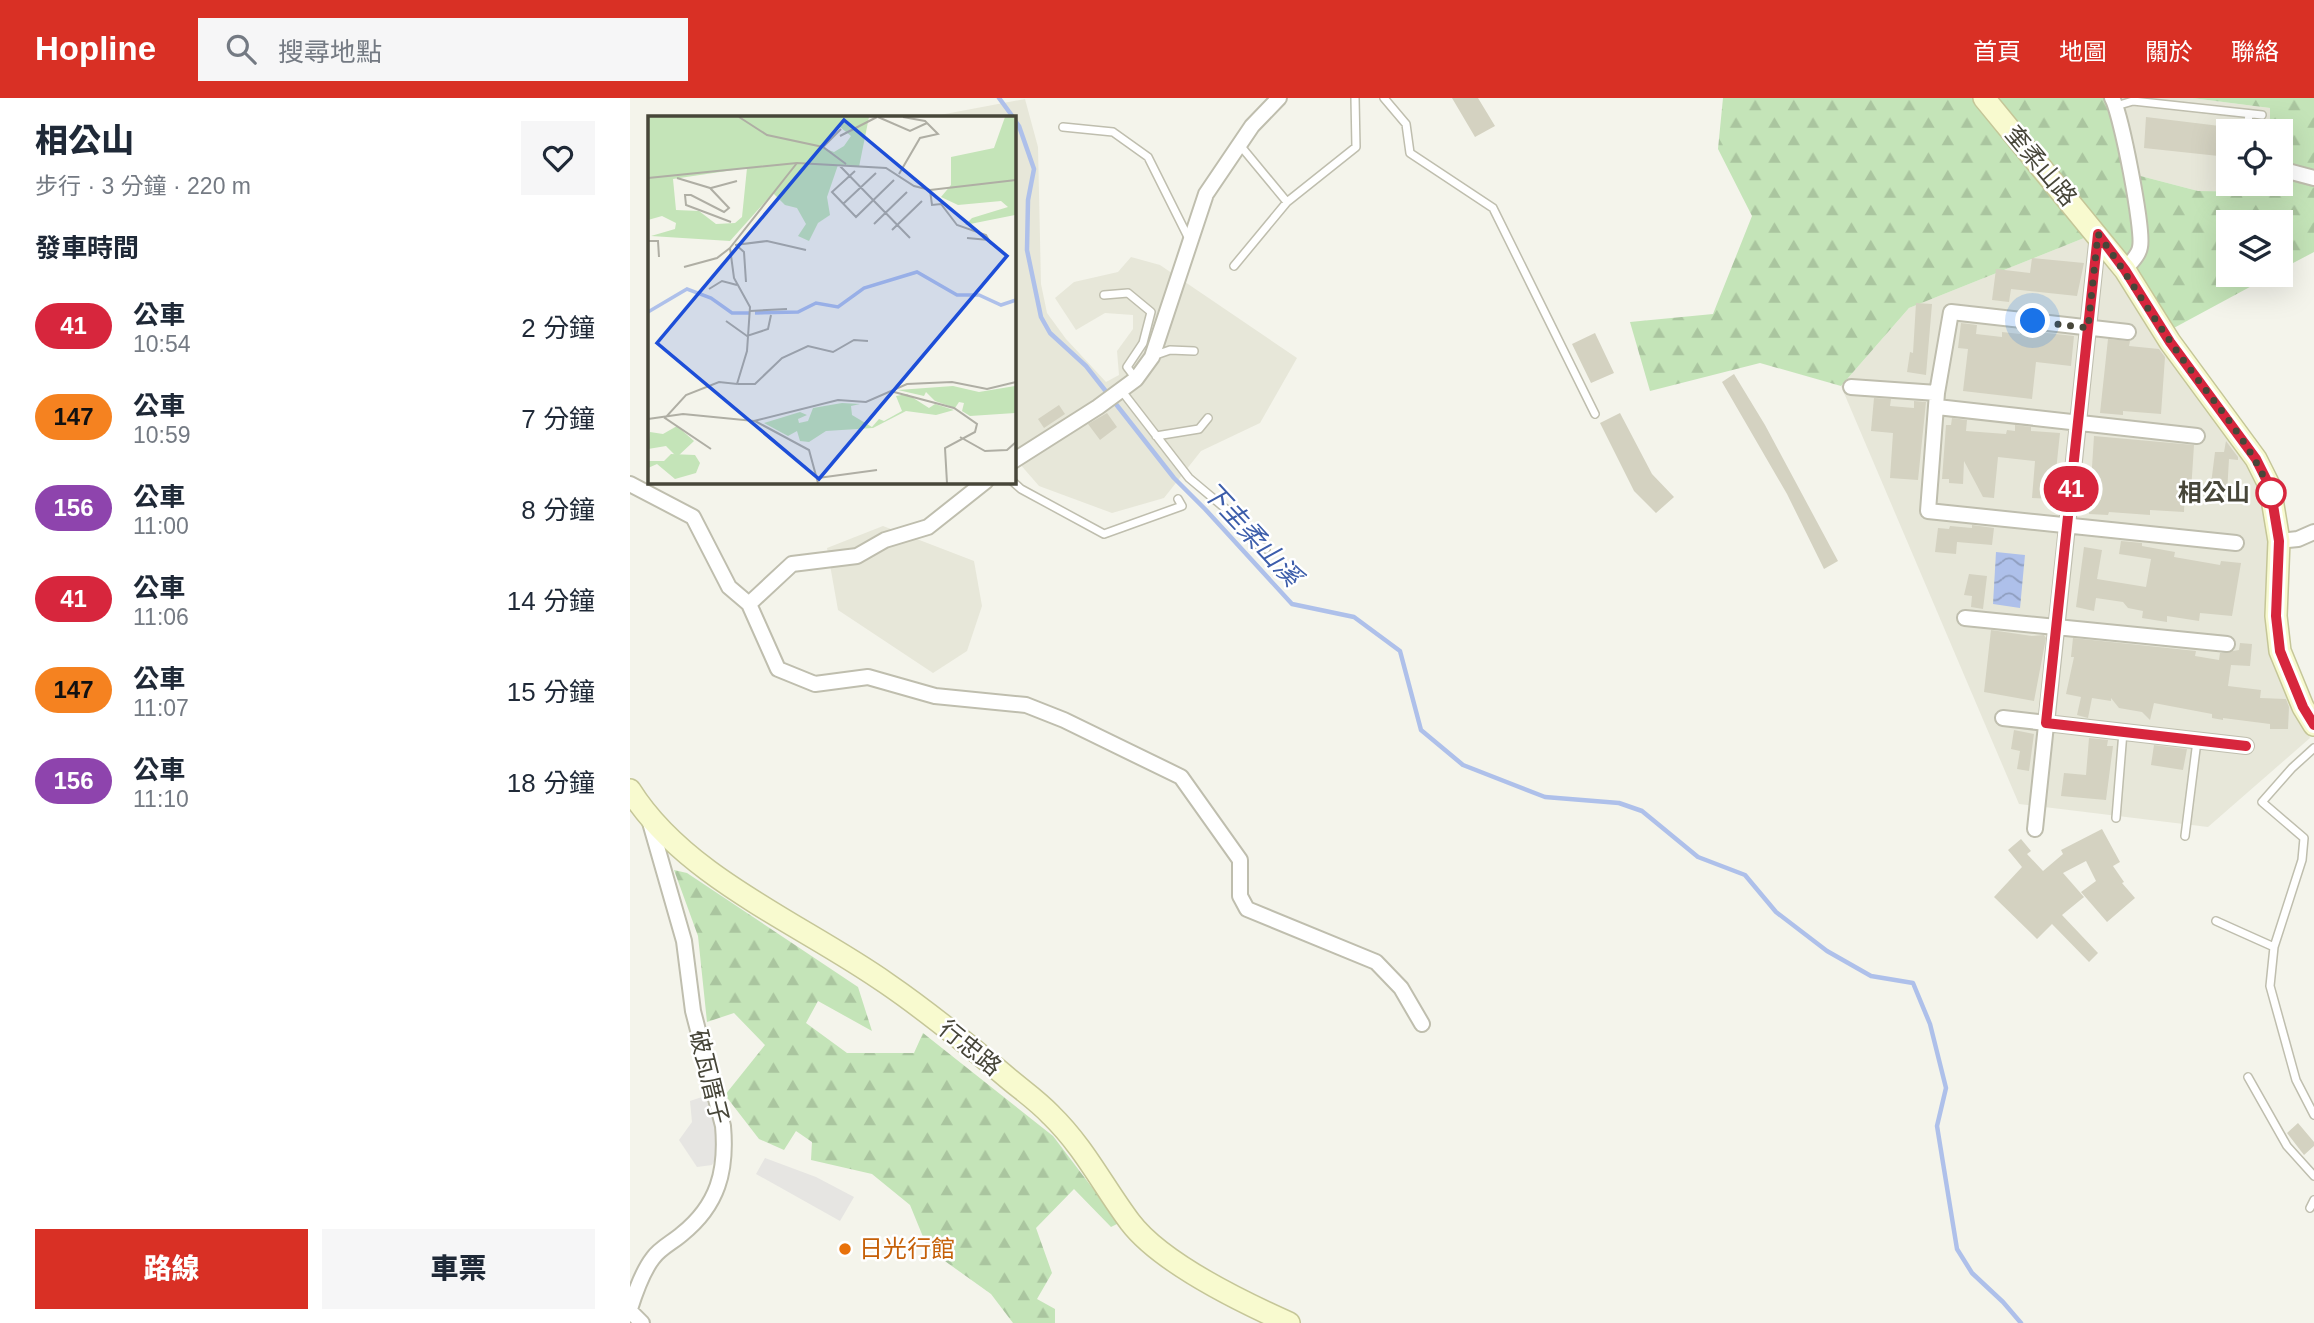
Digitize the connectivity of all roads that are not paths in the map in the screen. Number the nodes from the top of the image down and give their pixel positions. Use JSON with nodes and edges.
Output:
{"nodes":[{"id":1,"x":1279,"y":98,"type":"edge"},
{"id":2,"x":1355,"y":98,"type":"edge"},
{"id":3,"x":1384,"y":98,"type":"edge"},
{"id":4,"x":1984,"y":98,"type":"edge"},
{"id":5,"x":2114,"y":102,"type":"edge"},
{"id":6,"x":2249,"y":114,"type":"junction"},
{"id":7,"x":2262,"y":115,"type":"dead end"},
{"id":8,"x":2249,"y":119,"type":"edge"},
{"id":9,"x":1063,"y":127,"type":"dead end"},
{"id":10,"x":1239,"y":144,"type":"junction"},
{"id":11,"x":2293,"y":172,"type":"edge"},
{"id":12,"x":2314,"y":178,"type":"edge"},
{"id":13,"x":1287,"y":202,"type":"junction"},
{"id":14,"x":2098,"y":234,"type":"junction"},
{"id":15,"x":1190,"y":241,"type":"junction"},
{"id":16,"x":1234,"y":266,"type":"dead end"},
{"id":17,"x":2125,"y":270,"type":"junction"},
{"id":18,"x":1104,"y":295,"type":"dead end"},
{"id":19,"x":2088,"y":328,"type":"junction"},
{"id":20,"x":2128,"y":332,"type":"dead end"},
{"id":21,"x":1194,"y":351,"type":"dead end"},
{"id":22,"x":1152,"y":356,"type":"junction"},
{"id":23,"x":1136,"y":379,"type":"junction"},
{"id":24,"x":1851,"y":387,"type":"dead end"},
{"id":25,"x":1117,"y":392,"type":"junction"},
{"id":26,"x":1937,"y":400,"type":"junction"},
{"id":27,"x":1595,"y":414,"type":"dead end"},
{"id":28,"x":1208,"y":418,"type":"dead end"},
{"id":29,"x":2078,"y":424,"type":"junction"},
{"id":30,"x":1156,"y":436,"type":"junction"},
{"id":31,"x":2197,"y":436,"type":"dead end"},
{"id":32,"x":1015,"y":460,"type":"edge"},
{"id":33,"x":983,"y":483,"type":"edge"},
{"id":34,"x":1014,"y":483,"type":"edge"},
{"id":35,"x":630,"y":484,"type":"edge"},
{"id":36,"x":1178,"y":499,"type":"dead end"},
{"id":37,"x":2067,"y":525,"type":"junction"},
{"id":38,"x":2314,"y":532,"type":"edge"},
{"id":39,"x":2279,"y":541,"type":"junction"},
{"id":40,"x":2236,"y":542,"type":"dead end"},
{"id":41,"x":1266,"y":549,"type":"dead end"},
{"id":42,"x":749,"y":604,"type":"junction"},
{"id":43,"x":1965,"y":618,"type":"dead end"},
{"id":44,"x":2056,"y":627,"type":"junction"},
{"id":45,"x":2227,"y":644,"type":"dead end"},
{"id":46,"x":2003,"y":718,"type":"dead end"},
{"id":47,"x":2046,"y":723,"type":"junction"},
{"id":48,"x":2314,"y":725,"type":"edge"},
{"id":49,"x":2123,"y":732,"type":"junction"},
{"id":50,"x":2197,"y":741,"type":"junction"},
{"id":51,"x":2246,"y":746,"type":"dead end"},
{"id":52,"x":2314,"y":748,"type":"edge"},
{"id":53,"x":630,"y":790,"type":"edge"},
{"id":54,"x":648,"y":817,"type":"junction"},
{"id":55,"x":2116,"y":818,"type":"dead end"},
{"id":56,"x":2035,"y":829,"type":"dead end"},
{"id":57,"x":2185,"y":836,"type":"dead end"},
{"id":58,"x":2216,"y":921,"type":"dead end"},
{"id":59,"x":2274,"y":947,"type":"junction"},
{"id":60,"x":1422,"y":1024,"type":"dead end"},
{"id":61,"x":2248,"y":1077,"type":"dead end"},
{"id":62,"x":2314,"y":1115,"type":"edge"},
{"id":63,"x":2314,"y":1176,"type":"edge"},
{"id":64,"x":2314,"y":1200,"type":"edge"},
{"id":65,"x":2310,"y":1208,"type":"dead end"},
{"id":66,"x":630,"y":1310,"type":"edge"},
{"id":67,"x":642,"y":1323,"type":"edge"},
{"id":68,"x":1289,"y":1323,"type":"edge"}],
"edges":[{"from":1,"to":10,"type":"street"},
{"from":2,"to":13,"type":"lane"},
{"from":3,"to":27,"type":"lane"},
{"from":4,"to":14,"type":"street","name":"奎柔山路"},
{"from":5,"to":6,"type":"lane"},
{"from":5,"to":17,"type":"street"},
{"from":6,"to":7,"type":"lane"},
{"from":6,"to":8,"type":"lane"},
{"from":9,"to":15,"type":"lane"},
{"from":10,"to":13,"type":"lane"},
{"from":10,"to":15,"type":"street"},
{"from":11,"to":12,"type":"street"},
{"from":13,"to":16,"type":"lane"},
{"from":14,"to":17,"type":"street","name":"奎柔山路"},
{"from":14,"to":19,"type":"street"},
{"from":15,"to":22,"type":"street"},
{"from":17,"to":39,"type":"street","name":"奎柔山路"},
{"from":18,"to":23,"type":"lane"},
{"from":19,"to":20,"type":"street"},
{"from":19,"to":26,"type":"street"},
{"from":19,"to":29,"type":"street"},
{"from":21,"to":22,"type":"lane"},
{"from":22,"to":23,"type":"street"},
{"from":23,"to":25,"type":"street"},
{"from":24,"to":26,"type":"street"},
{"from":25,"to":30,"type":"lane"},
{"from":25,"to":32,"type":"street"},
{"from":26,"to":29,"type":"street"},
{"from":26,"to":37,"type":"street"},
{"from":28,"to":30,"type":"lane"},
{"from":29,"to":31,"type":"street"},
{"from":29,"to":37,"type":"street"},
{"from":30,"to":41,"type":"lane"},
{"from":33,"to":42,"type":"street"},
{"from":34,"to":36,"type":"lane"},
{"from":35,"to":42,"type":"street"},
{"from":37,"to":40,"type":"street"},
{"from":37,"to":44,"type":"street"},
{"from":38,"to":39,"type":"street"},
{"from":39,"to":48,"type":"street","name":"奎柔山路"},
{"from":42,"to":60,"type":"street"},
{"from":43,"to":44,"type":"street"},
{"from":44,"to":45,"type":"street"},
{"from":44,"to":47,"type":"street"},
{"from":46,"to":47,"type":"street"},
{"from":47,"to":49,"type":"street"},
{"from":47,"to":56,"type":"street"},
{"from":49,"to":50,"type":"street"},
{"from":49,"to":55,"type":"lane"},
{"from":50,"to":51,"type":"street"},
{"from":50,"to":57,"type":"lane"},
{"from":52,"to":59,"type":"lane"},
{"from":53,"to":54,"type":"street","name":"行忠路"},
{"from":54,"to":66,"type":"street","name":"破瓦厝子"},
{"from":54,"to":68,"type":"street","name":"行忠路"},
{"from":58,"to":59,"type":"lane"},
{"from":59,"to":62,"type":"lane"},
{"from":61,"to":63,"type":"lane"},
{"from":64,"to":65,"type":"lane"},
{"from":66,"to":67,"type":"street"}]}
